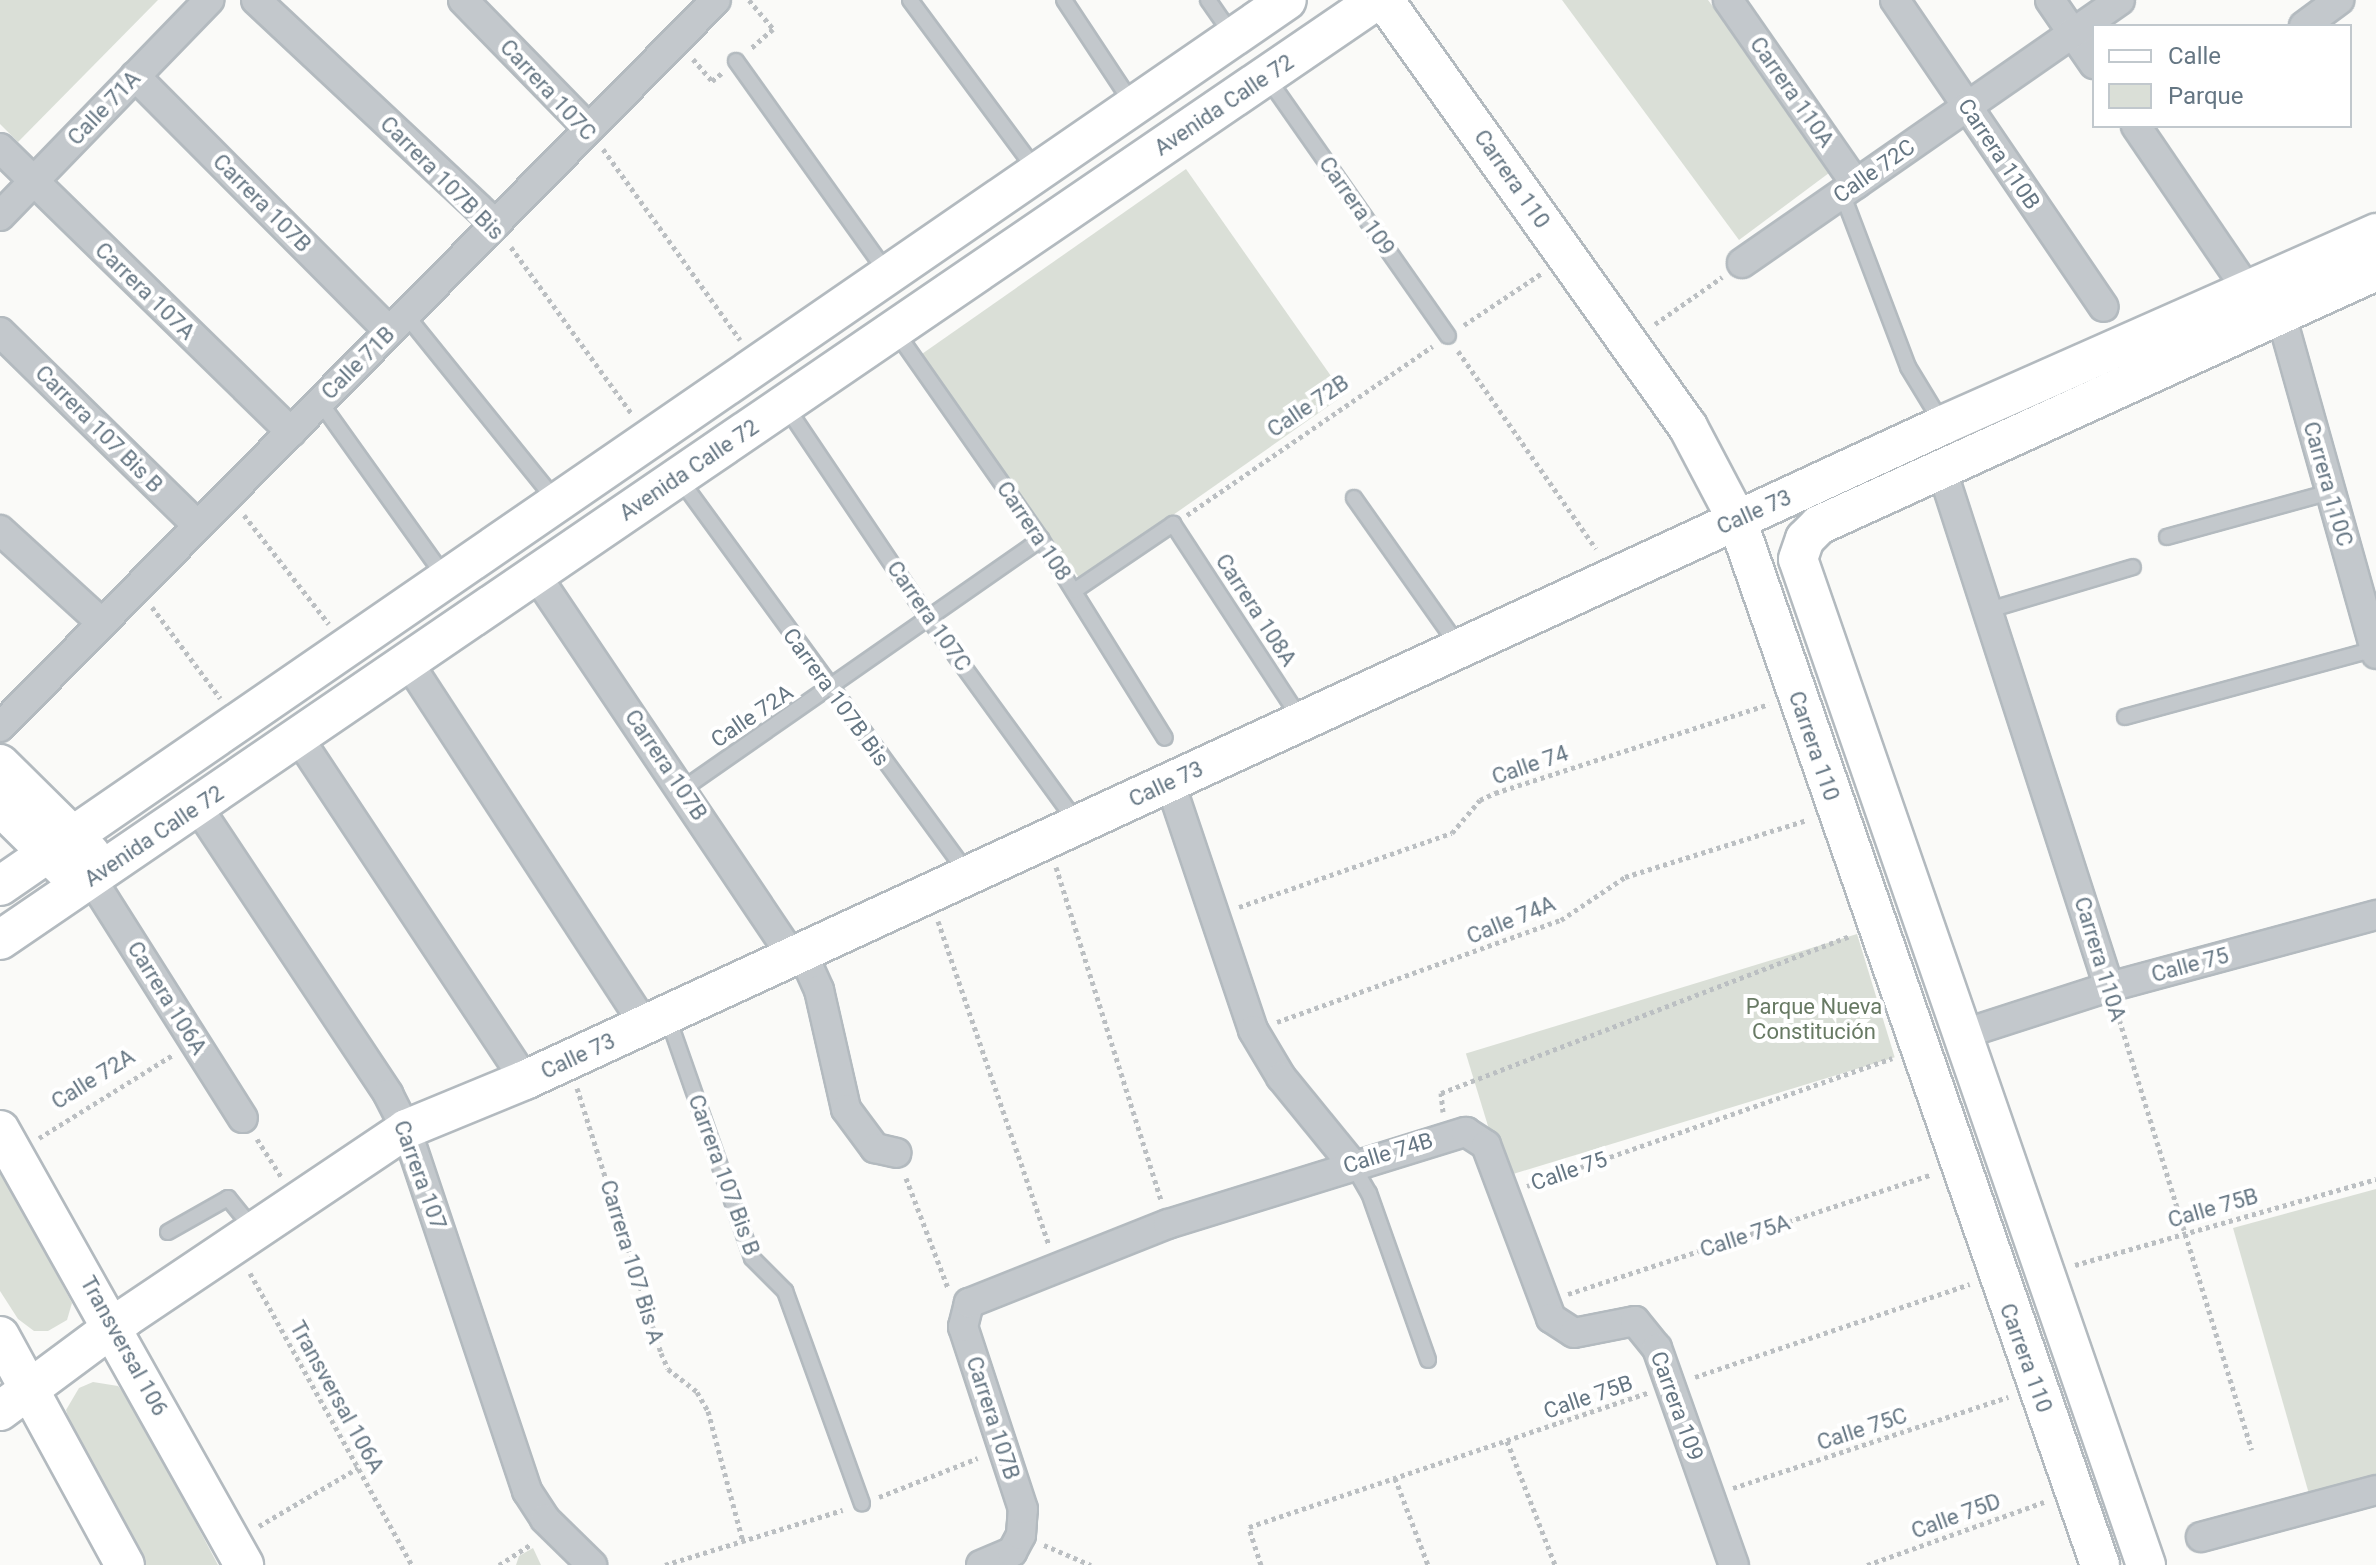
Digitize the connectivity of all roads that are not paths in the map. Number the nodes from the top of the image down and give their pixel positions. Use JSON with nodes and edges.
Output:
{"nodes":[{"id":1,"x":209,"y":0,"type":"edge"},
{"id":2,"x":256,"y":0,"type":"edge"},
{"id":3,"x":463,"y":0,"type":"edge"},
{"id":4,"x":910,"y":0,"type":"edge"},
{"id":5,"x":1064,"y":0,"type":"edge"},
{"id":6,"x":1208,"y":0,"type":"edge"},
{"id":7,"x":1287,"y":0,"type":"edge"},
{"id":8,"x":1377,"y":0,"type":"edge"},
{"id":9,"x":1384,"y":0,"type":"edge"},
{"id":10,"x":1728,"y":0,"type":"edge"},
{"id":11,"x":1895,"y":0,"type":"edge"},
{"id":12,"x":2050,"y":0,"type":"edge"},
{"id":13,"x":2120,"y":0,"type":"edge"},
{"id":14,"x":2339,"y":0,"type":"edge"},
{"id":15,"x":703,"y":4,"type":"edge"},
{"id":16,"x":2307,"y":24,"type":"edge"},
{"id":17,"x":2073,"y":33,"type":"junction"},
{"id":18,"x":1233,"y":37,"type":"junction"},
{"id":19,"x":736,"y":61,"type":"dead end"},
{"id":20,"x":2092,"y":61,"type":"edge"},
{"id":21,"x":135,"y":76,"type":"junction"},
{"id":22,"x":1266,"y":76,"type":"junction"},
{"id":23,"x":1134,"y":106,"type":"junction"},
{"id":24,"x":1967,"y":107,"type":"junction"},
{"id":25,"x":589,"y":129,"type":"junction"},
{"id":26,"x":2150,"y":131,"type":"edge"},
{"id":27,"x":0,"y":148,"type":"edge"},
{"id":28,"x":1038,"y":172,"type":"junction"},
{"id":29,"x":33,"y":182,"type":"junction"},
{"id":30,"x":1849,"y":188,"type":"junction"},
{"id":31,"x":0,"y":216,"type":"edge"},
{"id":32,"x":495,"y":224,"type":"junction"},
{"id":33,"x":2376,"y":233,"type":"edge"},
{"id":34,"x":1742,"y":263,"type":"road end"},
{"id":35,"x":2376,"y":271,"type":"edge"},
{"id":36,"x":889,"y":275,"type":"junction"},
{"id":37,"x":2248,"y":291,"type":"junction"},
{"id":38,"x":2104,"y":307,"type":"dead end"},
{"id":39,"x":2281,"y":315,"type":"junction"},
{"id":40,"x":398,"y":323,"type":"junction"},
{"id":41,"x":895,"y":329,"type":"junction"},
{"id":42,"x":0,"y":332,"type":"edge"},
{"id":43,"x":1448,"y":336,"type":"road end"},
{"id":44,"x":320,"y":402,"type":"junction"},
{"id":45,"x":785,"y":405,"type":"junction"},
{"id":46,"x":1943,"y":425,"type":"junction"},
{"id":47,"x":291,"y":432,"type":"junction"},
{"id":48,"x":1942,"y":470,"type":"junction"},
{"id":49,"x":678,"y":477,"type":"junction"},
{"id":50,"x":2330,"y":492,"type":"junction"},
{"id":51,"x":1354,"y":498,"type":"dead end"},
{"id":52,"x":557,"y":503,"type":"junction"},
{"id":53,"x":1737,"y":520,"type":"junction"},
{"id":54,"x":198,"y":526,"type":"junction"},
{"id":55,"x":0,"y":530,"type":"edge"},
{"id":56,"x":2167,"y":537,"type":"dead end"},
{"id":57,"x":1041,"y":539,"type":"junction"},
{"id":58,"x":1800,"y":550,"type":"joint"},
{"id":59,"x":2133,"y":567,"type":"dead end"},
{"id":60,"x":536,"y":575,"type":"junction"},
{"id":61,"x":447,"y":579,"type":"junction"},
{"id":62,"x":2366,"y":582,"type":"edge"},
{"id":63,"x":1074,"y":591,"type":"junction"},
{"id":64,"x":1989,"y":610,"type":"junction"},
{"id":65,"x":929,"y":619,"type":"junction"},
{"id":66,"x":102,"y":623,"type":"junction"},
{"id":67,"x":1460,"y":648,"type":"junction"},
{"id":68,"x":2375,"y":651,"type":"edge"},
{"id":69,"x":408,"y":662,"type":"junction"},
{"id":70,"x":829,"y":689,"type":"junction"},
{"id":71,"x":2125,"y":717,"type":"dead end"},
{"id":72,"x":1302,"y":721,"type":"junction"},
{"id":73,"x":0,"y":727,"type":"edge"},
{"id":74,"x":298,"y":737,"type":"junction"},
{"id":75,"x":1165,"y":738,"type":"dead end"},
{"id":76,"x":0,"y":764,"type":"edge"},
{"id":77,"x":1170,"y":783,"type":"junction"},
{"id":78,"x":683,"y":789,"type":"junction"},
{"id":79,"x":0,"y":806,"type":"edge"},
{"id":80,"x":197,"y":806,"type":"junction"},
{"id":81,"x":1063,"y":832,"type":"junction"},
{"id":82,"x":61,"y":845,"type":"junction"},
{"id":83,"x":968,"y":876,"type":"junction"},
{"id":84,"x":93,"y":878,"type":"junction"},
{"id":85,"x":0,"y":886,"type":"edge"},
{"id":86,"x":2376,"y":915,"type":"edge"},
{"id":87,"x":0,"y":940,"type":"edge"},
{"id":88,"x":798,"y":955,"type":"junction"},
{"id":89,"x":2109,"y":987,"type":"junction"},
{"id":90,"x":656,"y":1020,"type":"junction"},
{"id":91,"x":1960,"y":1035,"type":"junction"},
{"id":92,"x":525,"y":1080,"type":"junction"},
{"id":93,"x":243,"y":1118,"type":"road end"},
{"id":94,"x":406,"y":1129,"type":"junction"},
{"id":95,"x":1454,"y":1133,"type":"joint"},
{"id":96,"x":7,"y":1142,"type":"edge"},
{"id":97,"x":896,"y":1153,"type":"dead end"},
{"id":98,"x":1352,"y":1164,"type":"junction"},
{"id":99,"x":168,"y":1232,"type":"dead end"},
{"id":100,"x":244,"y":1237,"type":"junction"},
{"id":101,"x":114,"y":1326,"type":"junction"},
{"id":102,"x":963,"y":1327,"type":"joint"},
{"id":103,"x":0,"y":1336,"type":"edge"},
{"id":104,"x":1428,"y":1360,"type":"dead end"},
{"id":105,"x":13,"y":1400,"type":"edge"},
{"id":106,"x":2376,"y":1490,"type":"edge"},
{"id":107,"x":862,"y":1504,"type":"road end"},
{"id":108,"x":2201,"y":1537,"type":"dead end"},
{"id":109,"x":238,"y":1554,"type":"edge"},
{"id":110,"x":125,"y":1565,"type":"edge"},
{"id":111,"x":592,"y":1565,"type":"edge"},
{"id":112,"x":981,"y":1565,"type":"edge"},
{"id":113,"x":1734,"y":1565,"type":"edge"},
{"id":114,"x":2100,"y":1565,"type":"edge"},
{"id":115,"x":2146,"y":1565,"type":"edge"}],
"edges":[{"from":1,"to":21,"type":"street","name":"Calle 71A"},
{"from":2,"to":32,"type":"street","name":"Carrera 107B Bis"},
{"from":3,"to":25,"type":"street","name":"Carrera 107C"},
{"from":4,"to":28,"type":"lane"},
{"from":5,"to":23,"type":"lane"},
{"from":6,"to":18,"type":"lane"},
{"from":7,"to":18,"type":"main road","name":"Avenida Calle 72"},
{"from":8,"to":22,"type":"main road","name":"Avenida Calle 72"},
{"from":9,"to":53,"type":"main road","name":"Carrera 110"},
{"from":10,"to":30,"type":"street","name":"Carrera 110A"},
{"from":11,"to":24,"type":"street","name":"Carrera 110B"},
{"from":12,"to":17,"type":"street"},
{"from":13,"to":17,"type":"street","name":"Calle 72C"},
{"from":14,"to":16,"type":"street"},
{"from":15,"to":25,"type":"street","name":"Calle 71B"},
{"from":17,"to":20,"type":"street"},
{"from":17,"to":24,"type":"street","name":"Calle 72C"},
{"from":18,"to":23,"type":"main road","name":"Avenida Calle 72"},
{"from":19,"to":36,"type":"lane"},
{"from":21,"to":29,"type":"street","name":"Calle 71A"},
{"from":21,"to":40,"type":"street","name":"Carrera 107B"},
{"from":22,"to":41,"type":"main road","name":"Avenida Calle 72"},
{"from":22,"to":43,"type":"lane","name":"Carrera 109"},
{"from":23,"to":28,"type":"main road","name":"Avenida Calle 72"},
{"from":24,"to":30,"type":"street","name":"Calle 72C"},
{"from":24,"to":38,"type":"street","name":"Carrera 110B"},
{"from":25,"to":32,"type":"street","name":"Calle 71B"},
{"from":26,"to":37,"type":"street"},
{"from":27,"to":29,"type":"street","name":"Carrera 107A"},
{"from":28,"to":36,"type":"main road","name":"Avenida Calle 72"},
{"from":29,"to":31,"type":"street","name":"Calle 71A"},
{"from":29,"to":47,"type":"street","name":"Carrera 107A"},
{"from":30,"to":34,"type":"street","name":"Calle 72C"},
{"from":30,"to":46,"type":"lane"},
{"from":32,"to":40,"type":"street","name":"Calle 71B"},
{"from":33,"to":37,"type":"main road","name":"Calle 73"},
{"from":35,"to":39,"type":"main road","name":"Calle 73"},
{"from":36,"to":52,"type":"main road","name":"Avenida Calle 72"},
{"from":37,"to":46,"type":"main road","name":"Calle 73"},
{"from":39,"to":48,"type":"main road","name":"Calle 73"},
{"from":39,"to":50,"type":"street","name":"Carrera 110C"},
{"from":40,"to":44,"type":"street","name":"Calle 71B"},
{"from":40,"to":52,"type":"lane","name":"Carrera 107B"},
{"from":41,"to":45,"type":"main road","name":"Avenida Calle 72"},
{"from":41,"to":57,"type":"lane","name":"Carrera 108"},
{"from":42,"to":54,"type":"street","name":"Carrera 107 Bis B"},
{"from":44,"to":47,"type":"street","name":"Calle 71B"},
{"from":44,"to":61,"type":"lane"},
{"from":45,"to":49,"type":"main road","name":"Avenida Calle 72"},
{"from":45,"to":65,"type":"lane","name":"Carrera 107C"},
{"from":46,"to":53,"type":"main road","name":"Calle 73"},
{"from":47,"to":54,"type":"street","name":"Calle 71B"},
{"from":48,"to":58,"type":"main road","name":"Calle 73"},
{"from":48,"to":64,"type":"street","name":"Carrera 110A"},
{"from":49,"to":60,"type":"main road","name":"Avenida Calle 72"},
{"from":49,"to":70,"type":"lane","name":"Carrera 107B Bis"},
{"from":50,"to":56,"type":"lane"},
{"from":50,"to":62,"type":"street","name":"Carrera 110C"},
{"from":51,"to":67,"type":"lane"},
{"from":52,"to":61,"type":"main road","name":"Avenida Calle 72"},
{"from":53,"to":67,"type":"main road","name":"Calle 73"},
{"from":53,"to":114,"type":"main road","name":"Carrera 110"},
{"from":54,"to":66,"type":"street","name":"Calle 71B"},
{"from":55,"to":66,"type":"street"},
{"from":57,"to":63,"type":"lane","name":"Carrera 108"},
{"from":57,"to":65,"type":"lane","name":"Calle 72A"},
{"from":58,"to":91,"type":"main road","name":"Carrera 110"},
{"from":59,"to":64,"type":"lane"},
{"from":60,"to":69,"type":"main road","name":"Avenida Calle 72"},
{"from":60,"to":78,"type":"street","name":"Carrera 107B"},
{"from":61,"to":82,"type":"main road","name":"Avenida Calle 72"},
{"from":62,"to":68,"type":"street","name":"Carrera 110C"},
{"from":63,"to":72,"type":"lane","name":"Carrera 108A"},
{"from":63,"to":75,"type":"lane","name":"Carrera 108"},
{"from":64,"to":89,"type":"street","name":"Carrera 110A"},
{"from":65,"to":70,"type":"lane","name":"Calle 72A"},
{"from":65,"to":81,"type":"lane","name":"Carrera 107C"},
{"from":66,"to":73,"type":"street","name":"Calle 71B"},
{"from":67,"to":72,"type":"main road","name":"Calle 73"},
{"from":68,"to":71,"type":"lane"},
{"from":69,"to":74,"type":"main road","name":"Avenida Calle 72"},
{"from":69,"to":90,"type":"street","name":"Carrera 107 Bis B"},
{"from":70,"to":78,"type":"lane","name":"Calle 72A"},
{"from":70,"to":83,"type":"lane","name":"Carrera 107B Bis"},
{"from":72,"to":77,"type":"main road","name":"Calle 73"},
{"from":74,"to":80,"type":"main road","name":"Avenida Calle 72"},
{"from":74,"to":92,"type":"street"},
{"from":76,"to":82,"type":"main road","name":"Carrera 106A"},
{"from":77,"to":81,"type":"main road","name":"Calle 73"},
{"from":77,"to":98,"type":"street"},
{"from":78,"to":88,"type":"street","name":"Carrera 107B"},
{"from":79,"to":82,"type":"main road","name":"Carrera 106A"},
{"from":80,"to":84,"type":"main road","name":"Avenida Calle 72"},
{"from":80,"to":94,"type":"street","name":"Carrera 107"},
{"from":81,"to":83,"type":"main road","name":"Calle 73"},
{"from":82,"to":84,"type":"main road","name":"Carrera 106A"},
{"from":82,"to":85,"type":"main road","name":"Avenida Calle 72"},
{"from":83,"to":88,"type":"main road","name":"Calle 73"},
{"from":84,"to":87,"type":"main road","name":"Avenida Calle 72"},
{"from":84,"to":93,"type":"street","name":"Carrera 106A"},
{"from":86,"to":89,"type":"street","name":"Calle 75"},
{"from":88,"to":90,"type":"main road","name":"Calle 73"},
{"from":88,"to":97,"type":"street","name":"Carrera 107B"},
{"from":89,"to":91,"type":"street","name":"Calle 75"},
{"from":90,"to":92,"type":"main road","name":"Calle 73"},
{"from":90,"to":107,"type":"lane","name":"Carrera 107 Bis B"},
{"from":91,"to":115,"type":"main road","name":"Carrera 110"},
{"from":92,"to":94,"type":"main road","name":"Calle 73"},
{"from":94,"to":100,"type":"main road","name":"Calle 73"},
{"from":94,"to":111,"type":"street","name":"Carrera 107"},
{"from":95,"to":98,"type":"street","name":"Calle 74B"},
{"from":95,"to":113,"type":"street","name":"Carrera 109"},
{"from":96,"to":101,"type":"main road","name":"Transversal 106"},
{"from":98,"to":102,"type":"street","name":"Calle 74B"},
{"from":98,"to":104,"type":"lane"},
{"from":99,"to":100,"type":"lane"},
{"from":100,"to":101,"type":"main road","name":"Calle 73"},
{"from":101,"to":105,"type":"main road","name":"Calle 73"},
{"from":101,"to":109,"type":"main road","name":"Transversal 106"},
{"from":102,"to":112,"type":"street","name":"Carrera 107B"},
{"from":103,"to":105,"type":"main road"},
{"from":105,"to":110,"type":"main road"},
{"from":106,"to":108,"type":"street"}]}
